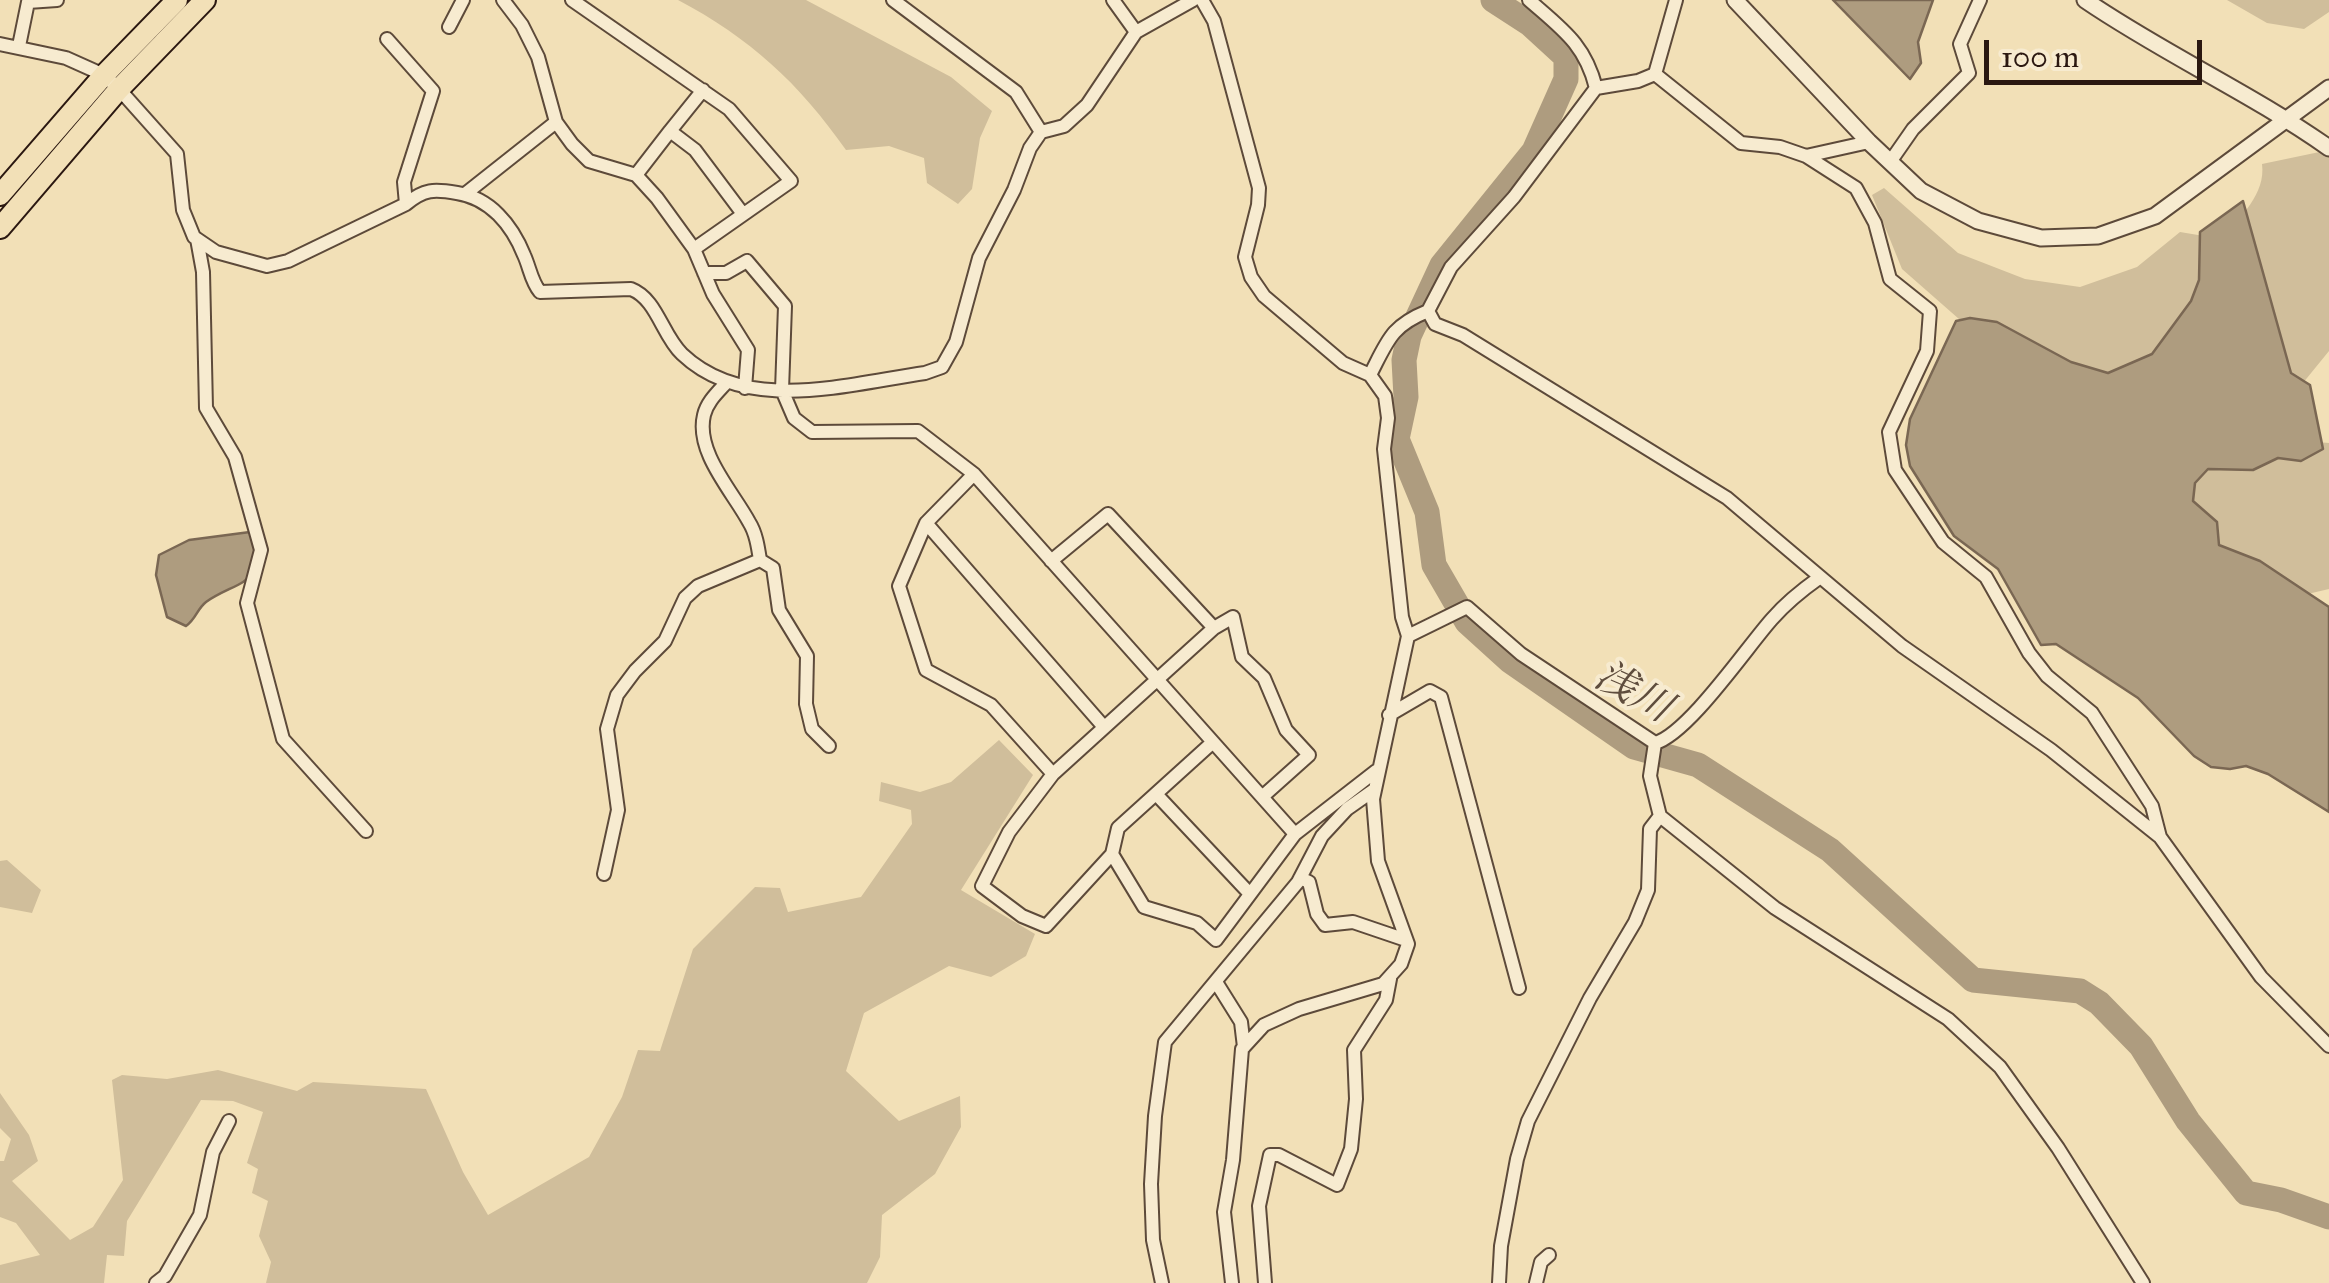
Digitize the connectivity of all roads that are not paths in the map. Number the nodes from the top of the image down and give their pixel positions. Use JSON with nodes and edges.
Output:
{"nodes":[{"id":1,"x":56,"y":0,"type":"edge"},
{"id":2,"x":177,"y":0,"type":"edge"},
{"id":3,"x":205,"y":0,"type":"edge"},
{"id":4,"x":463,"y":0,"type":"edge"},
{"id":5,"x":503,"y":0,"type":"edge"},
{"id":6,"x":572,"y":0,"type":"edge"},
{"id":7,"x":893,"y":0,"type":"edge"},
{"id":8,"x":1113,"y":0,"type":"edge"},
{"id":9,"x":1194,"y":0,"type":"edge"},
{"id":10,"x":1202,"y":0,"type":"edge"},
{"id":11,"x":1529,"y":0,"type":"edge"},
{"id":12,"x":1676,"y":0,"type":"edge"},
{"id":13,"x":1734,"y":0,"type":"edge"},
{"id":14,"x":1980,"y":0,"type":"edge"},
{"id":15,"x":2085,"y":0,"type":"edge"},
{"id":16,"x":449,"y":27,"type":"dead end"},
{"id":17,"x":1136,"y":32,"type":"junction"},
{"id":18,"x":388,"y":38,"type":"dead end"},
{"id":19,"x":0,"y":44,"type":"edge"},
{"id":20,"x":20,"y":46,"type":"junction"},
{"id":21,"x":1655,"y":74,"type":"junction"},
{"id":22,"x":112,"y":82,"type":"junction"},
{"id":23,"x":1596,"y":88,"type":"junction"},
{"id":24,"x":2329,"y":88,"type":"edge"},
{"id":25,"x":703,"y":90,"type":"junction"},
{"id":26,"x":2287,"y":118,"type":"junction"},
{"id":27,"x":556,"y":122,"type":"junction"},
{"id":28,"x":670,"y":131,"type":"junction"},
{"id":29,"x":1042,"y":132,"type":"junction"},
{"id":30,"x":2329,"y":134,"type":"edge"},
{"id":31,"x":1869,"y":142,"type":"junction"},
{"id":32,"x":2329,"y":148,"type":"edge"},
{"id":33,"x":1806,"y":156,"type":"junction"},
{"id":34,"x":1890,"y":162,"type":"junction"},
{"id":35,"x":636,"y":174,"type":"junction"},
{"id":36,"x":465,"y":194,"type":"junction"},
{"id":37,"x":0,"y":195,"type":"edge"},
{"id":38,"x":406,"y":204,"type":"junction"},
{"id":39,"x":742,"y":214,"type":"junction"},
{"id":40,"x":0,"y":228,"type":"edge"},
{"id":41,"x":198,"y":239,"type":"junction"},
{"id":42,"x":694,"y":249,"type":"junction"},
{"id":43,"x":704,"y":273,"type":"junction"},
{"id":44,"x":1428,"y":311,"type":"junction"},
{"id":45,"x":1370,"y":374,"type":"junction"},
{"id":46,"x":726,"y":383,"type":"junction"},
{"id":47,"x":745,"y":388,"type":"junction"},
{"id":48,"x":782,"y":390,"type":"junction"},
{"id":49,"x":974,"y":474,"type":"junction"},
{"id":50,"x":926,"y":523,"type":"junction"},
{"id":51,"x":760,"y":560,"type":"junction"},
{"id":52,"x":1052,"y":561,"type":"junction"},
{"id":53,"x":1819,"y":578,"type":"junction"},
{"id":54,"x":1214,"y":628,"type":"junction"},
{"id":55,"x":1408,"y":636,"type":"junction"},
{"id":56,"x":1157,"y":679,"type":"junction"},
{"id":57,"x":1389,"y":715,"type":"junction"},
{"id":58,"x":1104,"y":727,"type":"junction"},
{"id":59,"x":1214,"y":742,"type":"junction"},
{"id":60,"x":1654,"y":743,"type":"junction"},
{"id":61,"x":829,"y":746,"type":"dead end"},
{"id":62,"x":1376,"y":771,"type":"junction"},
{"id":63,"x":1053,"y":774,"type":"junction"},
{"id":64,"x":1374,"y":790,"type":"junction"},
{"id":65,"x":1156,"y":794,"type":"junction"},
{"id":66,"x":1262,"y":796,"type":"junction"},
{"id":67,"x":1660,"y":816,"type":"junction"},
{"id":68,"x":366,"y":831,"type":"dead end"},
{"id":69,"x":1295,"y":834,"type":"junction"},
{"id":70,"x":2160,"y":837,"type":"junction"},
{"id":71,"x":1112,"y":854,"type":"junction"},
{"id":72,"x":604,"y":874,"type":"dead end"},
{"id":73,"x":1300,"y":878,"type":"junction"},
{"id":74,"x":1250,"y":894,"type":"junction"},
{"id":75,"x":1406,"y":940,"type":"junction"},
{"id":76,"x":1391,"y":976,"type":"junction"},
{"id":77,"x":1216,"y":982,"type":"junction"},
{"id":78,"x":1519,"y":988,"type":"dead end"},
{"id":79,"x":1244,"y":1046,"type":"junction"},
{"id":80,"x":2329,"y":1046,"type":"edge"},
{"id":81,"x":229,"y":1121,"type":"dead end"},
{"id":82,"x":1549,"y":1255,"type":"dead end"},
{"id":83,"x":156,"y":1283,"type":"edge"},
{"id":84,"x":1162,"y":1283,"type":"edge"},
{"id":85,"x":1232,"y":1283,"type":"edge"},
{"id":86,"x":1264,"y":1283,"type":"edge"},
{"id":87,"x":1499,"y":1283,"type":"edge"},
{"id":88,"x":1536,"y":1283,"type":"edge"},
{"id":89,"x":2143,"y":1283,"type":"edge"}],
"edges":[{"from":1,"to":20,"type":"street"},
{"from":2,"to":22,"type":"highway"},
{"from":3,"to":22,"type":"highway"},
{"from":4,"to":16,"type":"street"},
{"from":5,"to":27,"type":"street"},
{"from":6,"to":25,"type":"street"},
{"from":7,"to":29,"type":"street"},
{"from":8,"to":17,"type":"street"},
{"from":9,"to":17,"type":"street"},
{"from":10,"to":45,"type":"street"},
{"from":11,"to":23,"type":"street"},
{"from":12,"to":21,"type":"street"},
{"from":13,"to":31,"type":"street"},
{"from":14,"to":34,"type":"street"},
{"from":15,"to":26,"type":"street"},
{"from":17,"to":29,"type":"street"},
{"from":18,"to":38,"type":"street"},
{"from":19,"to":20,"type":"street"},
{"from":20,"to":22,"type":"street"},
{"from":21,"to":23,"type":"street"},
{"from":21,"to":33,"type":"street"},
{"from":22,"to":37,"type":"highway"},
{"from":22,"to":40,"type":"highway"},
{"from":22,"to":41,"type":"street"},
{"from":23,"to":44,"type":"street"},
{"from":24,"to":26,"type":"street"},
{"from":25,"to":28,"type":"street"},
{"from":25,"to":39,"type":"street"},
{"from":26,"to":30,"type":"street"},
{"from":26,"to":32,"type":"street"},
{"from":26,"to":34,"type":"street"},
{"from":27,"to":35,"type":"street"},
{"from":27,"to":36,"type":"street"},
{"from":28,"to":35,"type":"street"},
{"from":28,"to":39,"type":"street"},
{"from":29,"to":48,"type":"street"},
{"from":31,"to":33,"type":"street"},
{"from":31,"to":34,"type":"street"},
{"from":33,"to":70,"type":"street"},
{"from":35,"to":42,"type":"street"},
{"from":36,"to":38,"type":"street"},
{"from":36,"to":46,"type":"street"},
{"from":38,"to":41,"type":"street"},
{"from":39,"to":42,"type":"street"},
{"from":41,"to":68,"type":"street"},
{"from":42,"to":43,"type":"street"},
{"from":43,"to":47,"type":"street"},
{"from":43,"to":48,"type":"street"},
{"from":44,"to":45,"type":"street"},
{"from":44,"to":53,"type":"street"},
{"from":45,"to":55,"type":"street"},
{"from":46,"to":47,"type":"street"},
{"from":46,"to":51,"type":"street"},
{"from":47,"to":48,"type":"street"},
{"from":48,"to":49,"type":"street"},
{"from":49,"to":50,"type":"street"},
{"from":49,"to":52,"type":"street"},
{"from":50,"to":58,"type":"street"},
{"from":50,"to":63,"type":"street"},
{"from":51,"to":61,"type":"street"},
{"from":51,"to":72,"type":"street"},
{"from":52,"to":54,"type":"street"},
{"from":52,"to":56,"type":"street"},
{"from":53,"to":60,"type":"street"},
{"from":53,"to":70,"type":"street"},
{"from":54,"to":56,"type":"street"},
{"from":54,"to":66,"type":"street"},
{"from":55,"to":57,"type":"street"},
{"from":55,"to":60,"type":"street"},
{"from":56,"to":58,"type":"street"},
{"from":56,"to":59,"type":"street"},
{"from":57,"to":62,"type":"street"},
{"from":57,"to":78,"type":"street"},
{"from":58,"to":63,"type":"street"},
{"from":59,"to":65,"type":"street"},
{"from":59,"to":66,"type":"street"},
{"from":60,"to":67,"type":"street"},
{"from":62,"to":64,"type":"street"},
{"from":62,"to":69,"type":"street"},
{"from":63,"to":71,"type":"street"},
{"from":64,"to":73,"type":"street"},
{"from":64,"to":75,"type":"street"},
{"from":65,"to":71,"type":"street"},
{"from":65,"to":74,"type":"street"},
{"from":66,"to":69,"type":"street"},
{"from":67,"to":87,"type":"street"},
{"from":67,"to":89,"type":"street"},
{"from":69,"to":74,"type":"street"},
{"from":70,"to":80,"type":"street"},
{"from":71,"to":74,"type":"street"},
{"from":73,"to":75,"type":"street"},
{"from":73,"to":77,"type":"street"},
{"from":75,"to":76,"type":"street"},
{"from":76,"to":79,"type":"street"},
{"from":76,"to":86,"type":"street"},
{"from":77,"to":79,"type":"street"},
{"from":77,"to":84,"type":"street"},
{"from":79,"to":85,"type":"street"},
{"from":81,"to":83,"type":"street"},
{"from":82,"to":88,"type":"street"}]}
